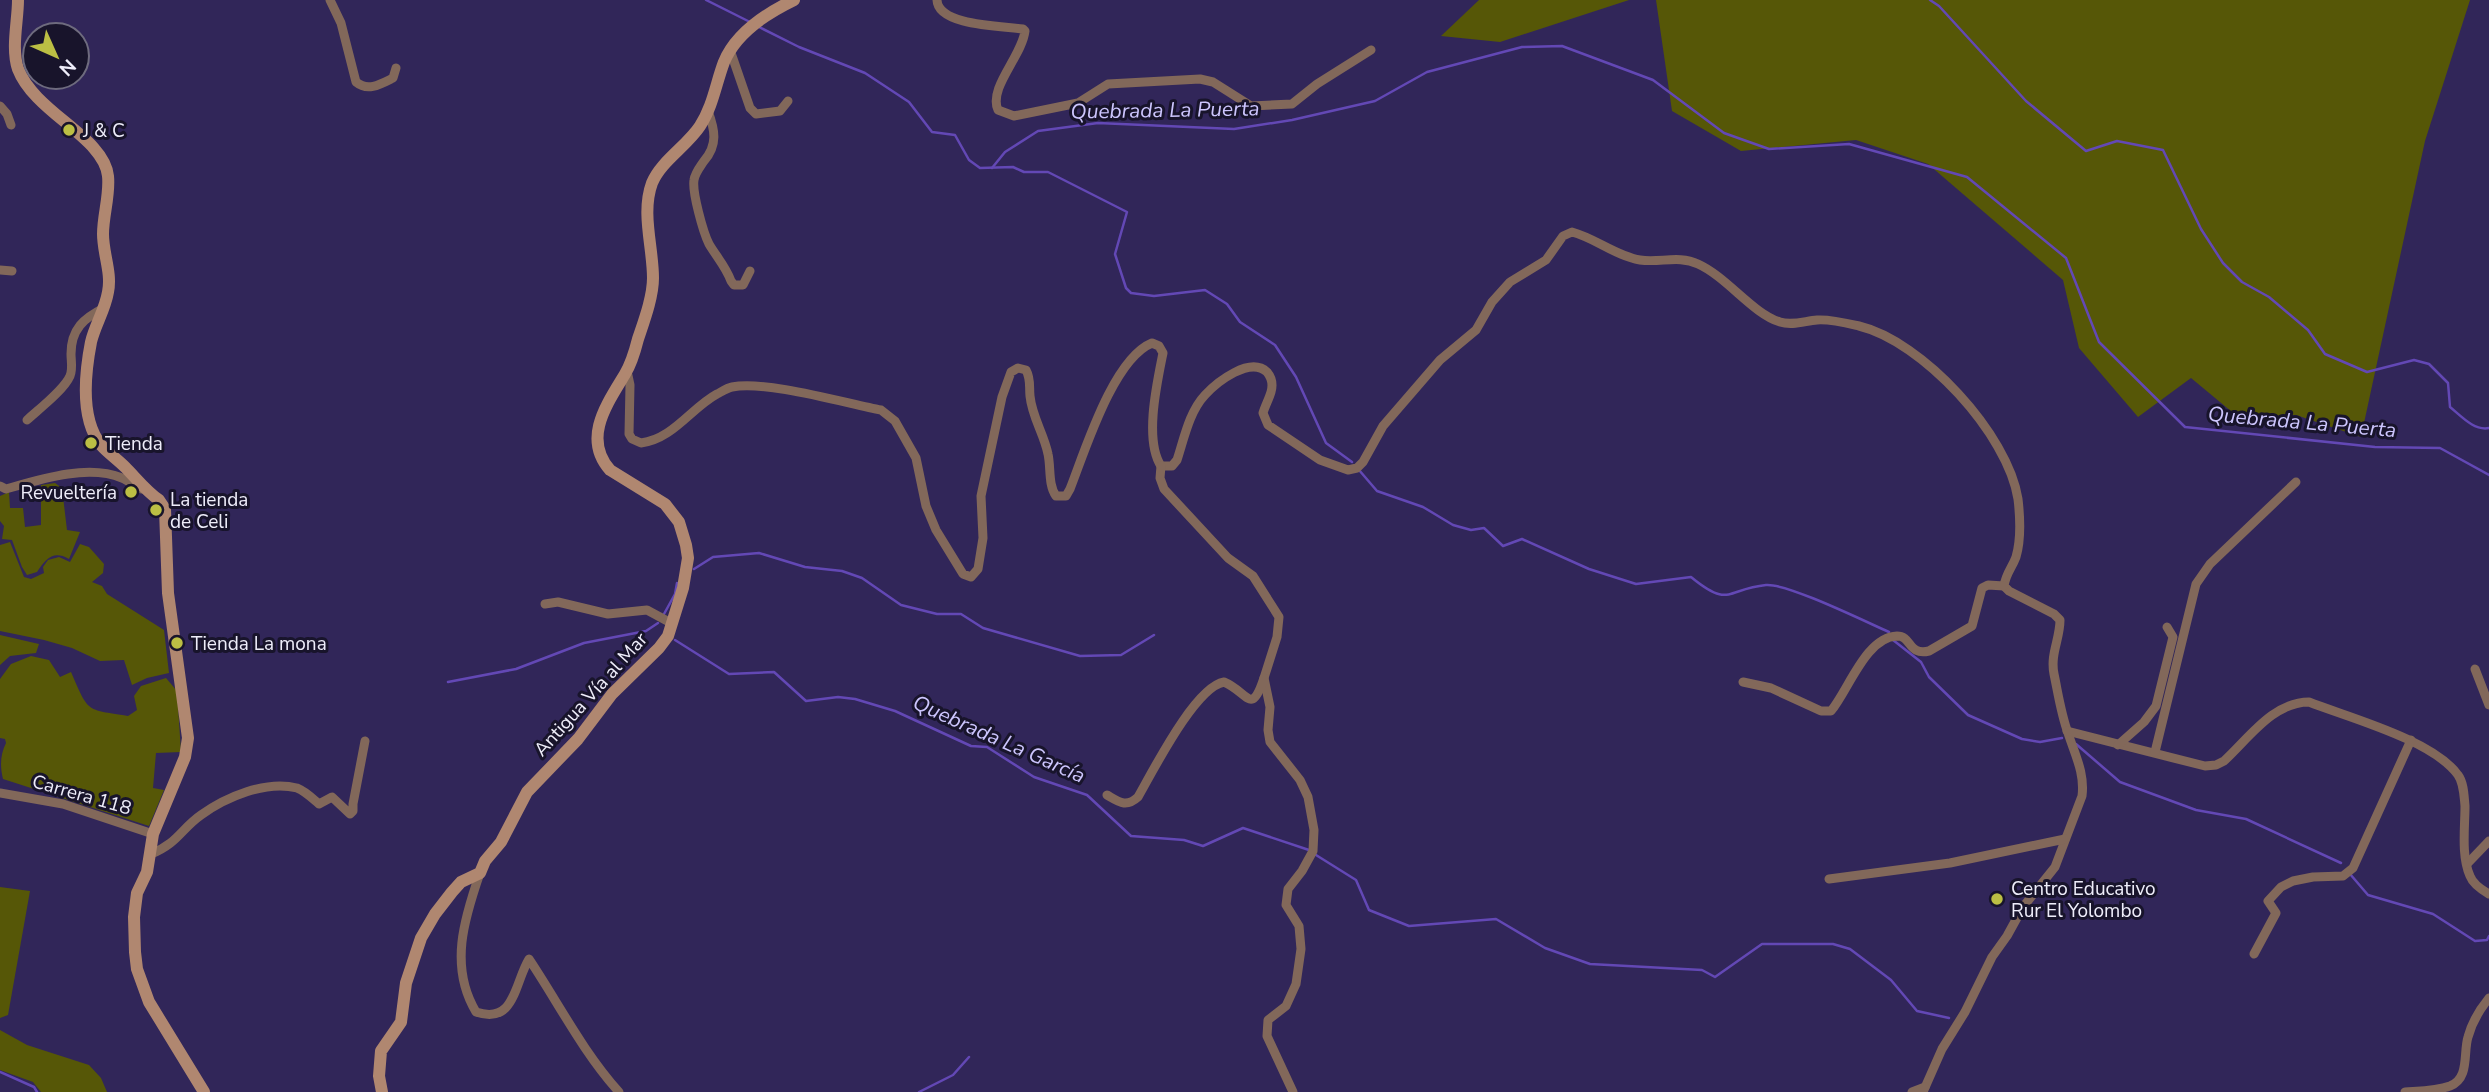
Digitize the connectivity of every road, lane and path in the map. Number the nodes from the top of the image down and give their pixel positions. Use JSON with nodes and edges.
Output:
{"nodes":[{"id":1,"x":18,"y":0,"type":"edge"},
{"id":2,"x":330,"y":0,"type":"edge"},
{"id":3,"x":794,"y":0,"type":"edge"},
{"id":4,"x":937,"y":0,"type":"edge"},
{"id":5,"x":730,"y":50,"type":"junction"},
{"id":6,"x":1371,"y":50,"type":"dead end"},
{"id":7,"x":396,"y":68,"type":"dead end"},
{"id":8,"x":788,"y":101,"type":"dead end"},
{"id":9,"x":0,"y":106,"type":"edge"},
{"id":10,"x":708,"y":111,"type":"junction"},
{"id":11,"x":11,"y":125,"type":"dead end"},
{"id":12,"x":0,"y":270,"type":"edge"},
{"id":13,"x":12,"y":271,"type":"dead end"},
{"id":14,"x":750,"y":271,"type":"dead end"},
{"id":15,"x":104,"y":308,"type":"junction"},
{"id":16,"x":627,"y":371,"type":"junction"},
{"id":17,"x":27,"y":420,"type":"dead end"},
{"id":18,"x":1161,"y":466,"type":"junction"},
{"id":19,"x":2296,"y":482,"type":"dead end"},
{"id":20,"x":0,"y":486,"type":"edge"},
{"id":21,"x":152,"y":495,"type":"junction"},
{"id":22,"x":2004,"y":586,"type":"junction"},
{"id":23,"x":545,"y":604,"type":"dead end"},
{"id":24,"x":671,"y":623,"type":"junction"},
{"id":25,"x":2167,"y":627,"type":"dead end"},
{"id":26,"x":2475,"y":669,"type":"dead end"},
{"id":27,"x":1264,"y":678,"type":"junction"},
{"id":28,"x":1743,"y":682,"type":"dead end"},
{"id":29,"x":2489,"y":705,"type":"edge"},
{"id":30,"x":2067,"y":731,"type":"junction"},
{"id":31,"x":2411,"y":740,"type":"junction"},
{"id":32,"x":365,"y":741,"type":"dead end"},
{"id":33,"x":2118,"y":745,"type":"junction"},
{"id":34,"x":2155,"y":752,"type":"junction"},
{"id":35,"x":0,"y":793,"type":"edge"},
{"id":36,"x":1107,"y":794,"type":"dead end"},
{"id":37,"x":153,"y":834,"type":"junction"},
{"id":38,"x":2065,"y":839,"type":"junction"},
{"id":39,"x":2489,"y":841,"type":"edge"},
{"id":40,"x":151,"y":854,"type":"junction"},
{"id":41,"x":2467,"y":864,"type":"junction"},
{"id":42,"x":480,"y":873,"type":"junction"},
{"id":43,"x":1829,"y":879,"type":"dead end"},
{"id":44,"x":2489,"y":894,"type":"edge"},
{"id":45,"x":2254,"y":954,"type":"dead end"},
{"id":46,"x":2489,"y":998,"type":"edge"},
{"id":47,"x":1924,"y":1089,"type":"edge"},
{"id":48,"x":204,"y":1092,"type":"edge"},
{"id":49,"x":382,"y":1092,"type":"edge"},
{"id":50,"x":620,"y":1092,"type":"edge"},
{"id":51,"x":1293,"y":1092,"type":"edge"},
{"id":52,"x":1912,"y":1092,"type":"edge"},
{"id":53,"x":2405,"y":1092,"type":"edge"}],
"edges":[{"from":1,"to":15,"type":"main road"},
{"from":2,"to":7,"type":"street"},
{"from":3,"to":5,"type":"main road","name":"Antigua Vía al Mar"},
{"from":4,"to":6,"type":"street"},
{"from":5,"to":8,"type":"street"},
{"from":5,"to":10,"type":"main road","name":"Antigua Vía al Mar"},
{"from":9,"to":11,"type":"street"},
{"from":10,"to":14,"type":"street"},
{"from":10,"to":16,"type":"main road","name":"Antigua Vía al Mar"},
{"from":12,"to":13,"type":"street"},
{"from":15,"to":17,"type":"street"},
{"from":15,"to":21,"type":"main road"},
{"from":16,"to":18,"type":"street"},
{"from":16,"to":24,"type":"main road","name":"Antigua Vía al Mar"},
{"from":18,"to":22,"type":"street"},
{"from":18,"to":27,"type":"street"},
{"from":19,"to":34,"type":"street"},
{"from":20,"to":21,"type":"street"},
{"from":21,"to":37,"type":"main road"},
{"from":22,"to":28,"type":"street"},
{"from":22,"to":30,"type":"street"},
{"from":23,"to":24,"type":"street"},
{"from":24,"to":42,"type":"main road","name":"Antigua Vía al Mar"},
{"from":25,"to":33,"type":"street"},
{"from":26,"to":29,"type":"street"},
{"from":27,"to":36,"type":"street"},
{"from":27,"to":51,"type":"street"},
{"from":30,"to":33,"type":"street"},
{"from":30,"to":38,"type":"street"},
{"from":31,"to":34,"type":"street"},
{"from":31,"to":41,"type":"street"},
{"from":31,"to":45,"type":"street"},
{"from":32,"to":40,"type":"street"},
{"from":33,"to":34,"type":"street"},
{"from":35,"to":37,"type":"street","name":"Carrera 118"},
{"from":37,"to":40,"type":"main road"},
{"from":38,"to":43,"type":"street"},
{"from":38,"to":47,"type":"street"},
{"from":39,"to":41,"type":"street"},
{"from":40,"to":48,"type":"main road"},
{"from":41,"to":44,"type":"street"},
{"from":42,"to":49,"type":"main road","name":"Antigua Vía al Mar"},
{"from":42,"to":50,"type":"street"},
{"from":46,"to":53,"type":"street"},
{"from":47,"to":52,"type":"street"}]}
